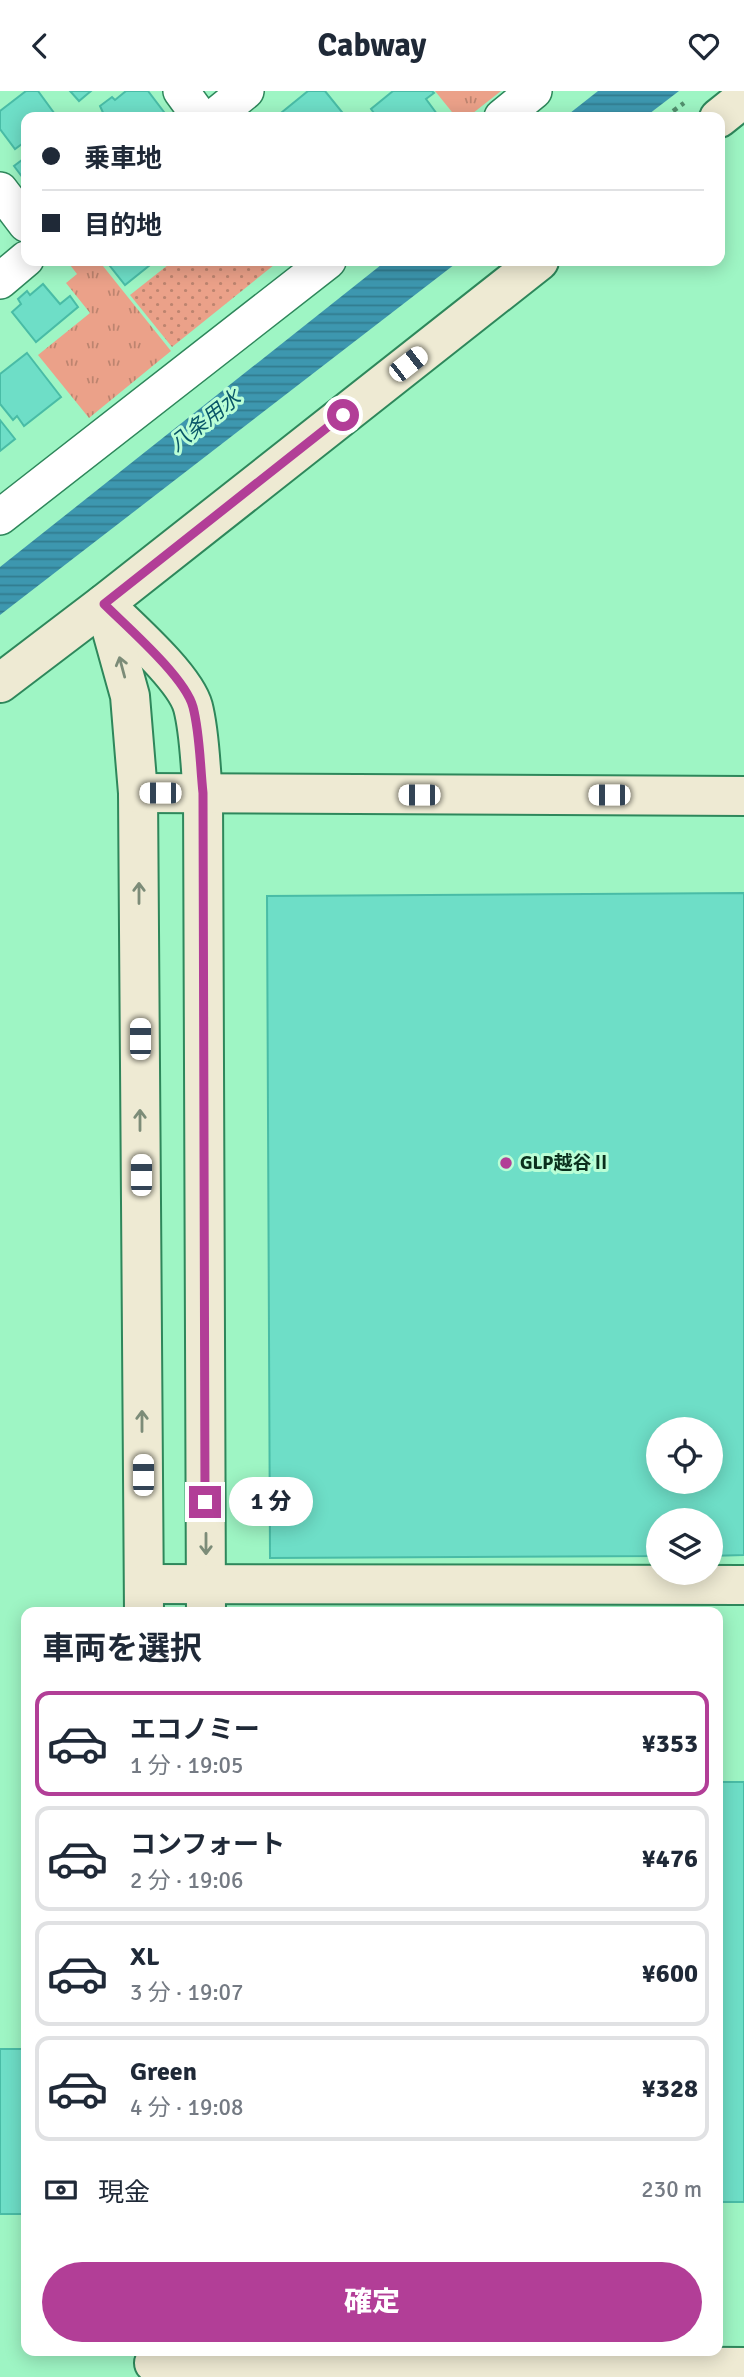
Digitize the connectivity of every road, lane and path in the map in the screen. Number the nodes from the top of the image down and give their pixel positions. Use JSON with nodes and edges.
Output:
{"nodes":[{"id":1,"x":181,"y":91,"type":"edge"},
{"id":2,"x":246,"y":91,"type":"edge"},
{"id":3,"x":534,"y":91,"type":"edge"},
{"id":4,"x":744,"y":98,"type":"edge"},
{"id":5,"x":196,"y":112,"type":"edge"},
{"id":6,"x":220,"y":112,"type":"edge"},
{"id":7,"x":508,"y":112,"type":"edge"},
{"id":8,"x":725,"y":113,"type":"edge"},
{"id":9,"x":0,"y":190,"type":"edge"},
{"id":10,"x":21,"y":217,"type":"edge"},
{"id":11,"x":21,"y":263,"type":"edge"},
{"id":12,"x":322,"y":266,"type":"edge"},
{"id":13,"x":533,"y":266,"type":"edge"},
{"id":14,"x":0,"y":281,"type":"edge"},
{"id":15,"x":0,"y":517,"type":"edge"},
{"id":16,"x":104,"y":604,"type":"junction"},
{"id":17,"x":0,"y":683,"type":"edge"},
{"id":18,"x":138,"y":793,"type":"junction"},
{"id":19,"x":203,"y":793,"type":"junction"},
{"id":20,"x":744,"y":796,"type":"edge"},
{"id":21,"x":744,"y":1585,"type":"edge"},
{"id":22,"x":144,"y":1598,"type":"edge"},
{"id":23,"x":206,"y":1598,"type":"edge"},
{"id":24,"x":154,"y":2363,"type":"edge"},
{"id":25,"x":211,"y":2363,"type":"edge"},
{"id":26,"x":744,"y":2367,"type":"edge"}],
"edges":[{"from":1,"to":5,"type":"street"},
{"from":2,"to":6,"type":"street"},
{"from":3,"to":7,"type":"street"},
{"from":4,"to":8,"type":"street"},
{"from":9,"to":10,"type":"street"},
{"from":11,"to":14,"type":"street"},
{"from":12,"to":15,"type":"street"},
{"from":13,"to":16,"type":"street"},
{"from":16,"to":17,"type":"street"},
{"from":18,"to":16,"type":"street","one_way":true},
{"from":16,"to":19,"type":"street"},
{"from":18,"to":19,"type":"street"},
{"from":22,"to":18,"type":"street","one_way":true},
{"from":19,"to":20,"type":"street"},
{"from":19,"to":23,"type":"street","one_way":true},
{"from":21,"to":23,"type":"street"},
{"from":22,"to":23,"type":"street"},
{"from":24,"to":25,"type":"street"},
{"from":25,"to":26,"type":"street"}]}
